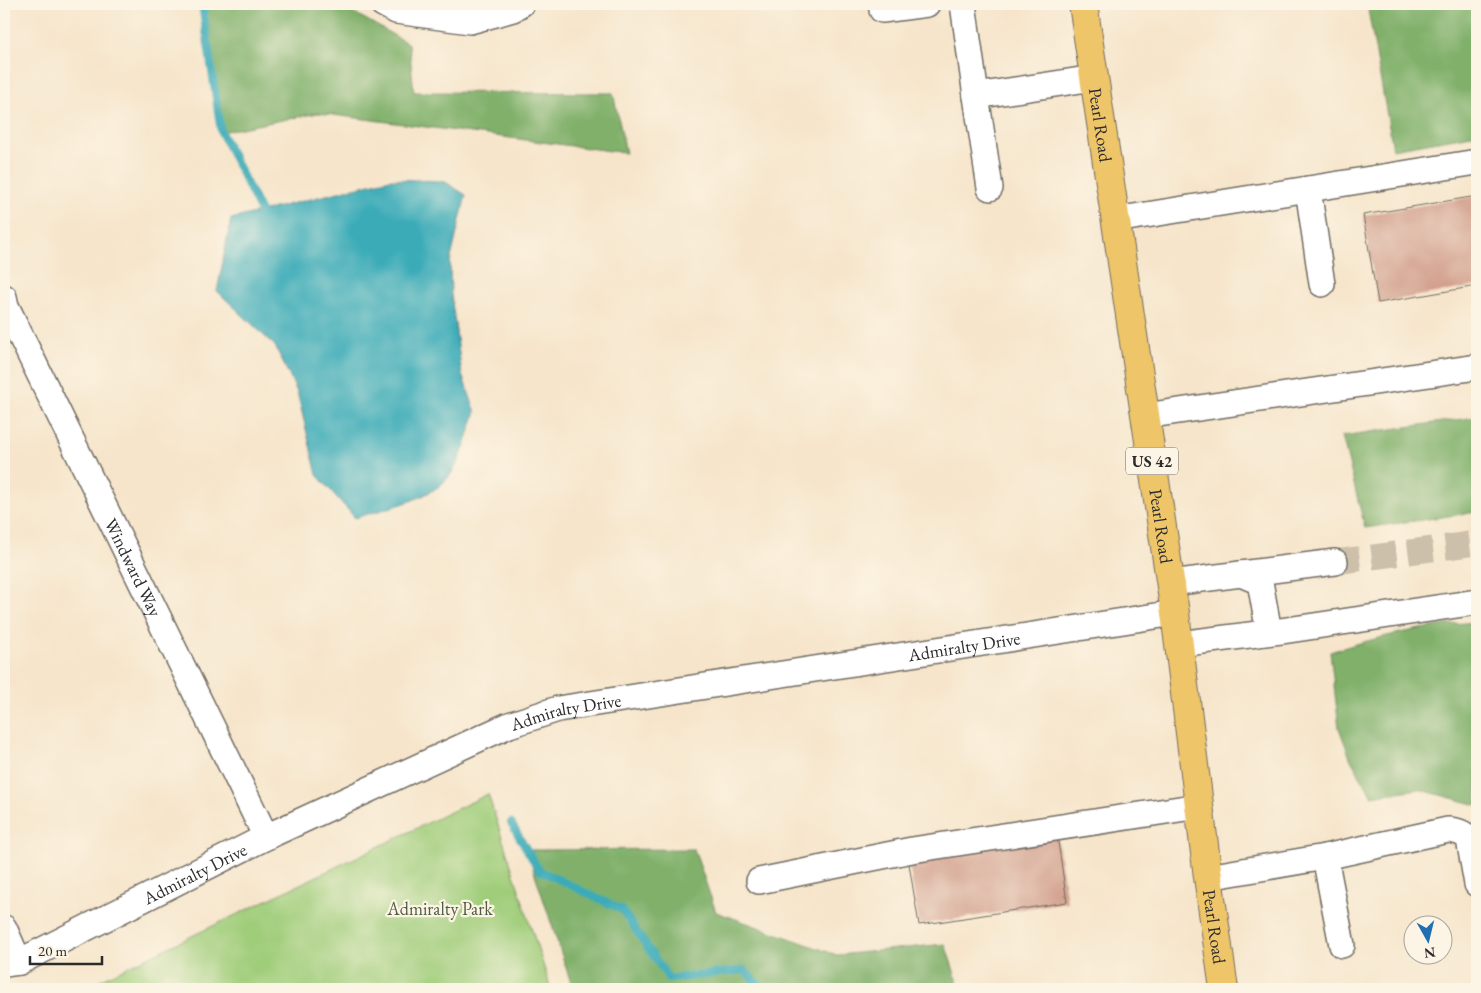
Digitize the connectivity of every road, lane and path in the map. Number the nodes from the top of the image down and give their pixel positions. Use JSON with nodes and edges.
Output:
{"nodes":[{"id":1,"x":383,"y":4,"type":"edge"},
{"id":2,"x":521,"y":4,"type":"edge"},
{"id":3,"x":927,"y":4,"type":"edge"},
{"id":4,"x":963,"y":4,"type":"edge"},
{"id":5,"x":1083,"y":4,"type":"edge"},
{"id":6,"x":882,"y":10,"type":"dead end"},
{"id":7,"x":1094,"y":78,"type":"junction"},
{"id":8,"x":976,"y":96,"type":"junction"},
{"id":9,"x":1477,"y":162,"type":"edge"},
{"id":10,"x":990,"y":188,"type":"dead end"},
{"id":11,"x":1308,"y":190,"type":"junction"},
{"id":12,"x":1115,"y":220,"type":"junction"},
{"id":13,"x":1322,"y":284,"type":"dead end"},
{"id":14,"x":4,"y":297,"type":"edge"},
{"id":15,"x":1477,"y":367,"type":"edge"},
{"id":16,"x":1145,"y":416,"type":"junction"},
{"id":17,"x":1335,"y":562,"type":"tunnel mouth"},
{"id":18,"x":1241,"y":574,"type":"junction"},
{"id":19,"x":1171,"y":583,"type":"junction"},
{"id":20,"x":1477,"y":602,"type":"edge"},
{"id":21,"x":1175,"y":613,"type":"junction"},
{"id":22,"x":1268,"y":632,"type":"junction"},
{"id":23,"x":1179,"y":644,"type":"junction"},
{"id":24,"x":1199,"y":806,"type":"junction"},
{"id":25,"x":266,"y":837,"type":"junction"},
{"id":26,"x":1325,"y":857,"type":"junction"},
{"id":27,"x":1208,"y":876,"type":"junction"},
{"id":28,"x":759,"y":881,"type":"dead end"},
{"id":29,"x":1477,"y":884,"type":"edge"},
{"id":30,"x":4,"y":928,"type":"edge"},
{"id":31,"x":1342,"y":945,"type":"dead end"},
{"id":32,"x":11,"y":963,"type":"edge"},
{"id":33,"x":1224,"y":989,"type":"edge"}],
"edges":[{"from":1,"to":2,"type":"street"},
{"from":3,"to":6,"type":"street"},
{"from":4,"to":8,"type":"street"},
{"from":5,"to":7,"type":"main road","name":"Pearl Road","number":"US 42"},
{"from":7,"to":8,"type":"street"},
{"from":7,"to":12,"type":"main road","name":"Pearl Road","number":"US 42"},
{"from":8,"to":10,"type":"street"},
{"from":9,"to":11,"type":"street"},
{"from":11,"to":12,"type":"street"},
{"from":11,"to":13,"type":"street"},
{"from":12,"to":16,"type":"main road","name":"Pearl Road","number":"US 42"},
{"from":14,"to":25,"type":"street","name":"Windward Way"},
{"from":15,"to":16,"type":"street"},
{"from":16,"to":19,"type":"main road","name":"Pearl Road","number":"US 42"},
{"from":17,"to":18,"type":"street"},
{"from":18,"to":19,"type":"street"},
{"from":18,"to":22,"type":"street"},
{"from":19,"to":21,"type":"main road","name":"Pearl Road","number":"US 42"},
{"from":20,"to":22,"type":"street"},
{"from":21,"to":23,"type":"main road","name":"Pearl Road","number":"US 42"},
{"from":21,"to":25,"type":"street","name":"Admiralty Drive"},
{"from":22,"to":23,"type":"street"},
{"from":23,"to":24,"type":"main road","name":"Pearl Road","number":"US 42"},
{"from":24,"to":27,"type":"main road","name":"Pearl Road","number":"US 42"},
{"from":24,"to":28,"type":"street"},
{"from":25,"to":32,"type":"street","name":"Admiralty Drive"},
{"from":26,"to":27,"type":"street"},
{"from":26,"to":29,"type":"street"},
{"from":26,"to":31,"type":"street"},
{"from":27,"to":33,"type":"main road","name":"Pearl Road","number":"US 42"},
{"from":30,"to":32,"type":"street"}]}
